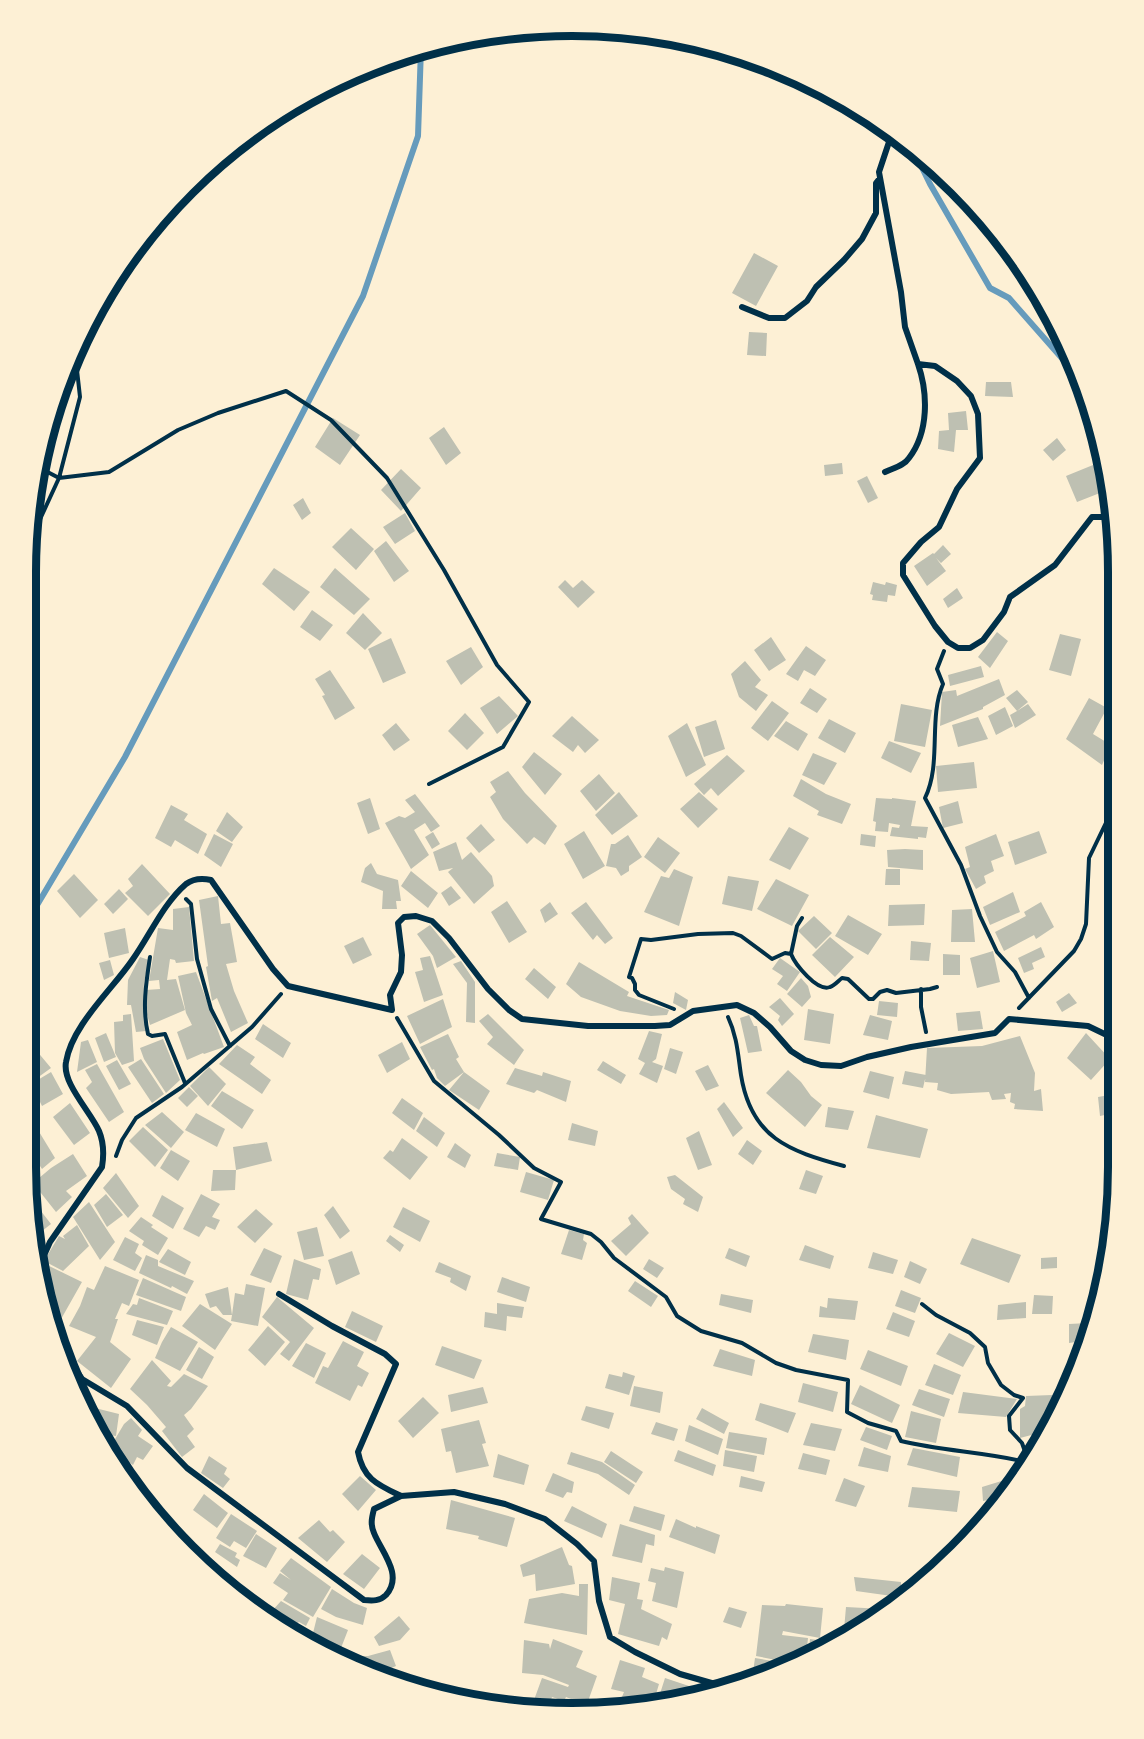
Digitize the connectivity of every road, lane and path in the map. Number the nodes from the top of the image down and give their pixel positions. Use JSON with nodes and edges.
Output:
{"nodes":[{"id":1,"x":889,"y":141,"type":"edge"},
{"id":2,"x":880,"y":178,"type":"junction"},
{"id":3,"x":742,"y":307,"type":"dead end"},
{"id":4,"x":918,"y":364,"type":"junction"},
{"id":5,"x":77,"y":368,"type":"edge"},
{"id":6,"x":45,"y":471,"type":"edge"},
{"id":7,"x":885,"y":472,"type":"dead end"},
{"id":8,"x":59,"y":478,"type":"junction"},
{"id":9,"x":1105,"y":517,"type":"edge"},
{"id":10,"x":39,"y":522,"type":"edge"},
{"id":11,"x":948,"y":642,"type":"junction"},
{"id":12,"x":429,"y":784,"type":"dead end"},
{"id":13,"x":1108,"y":819,"type":"edge"},
{"id":14,"x":180,"y":891,"type":"junction"},
{"id":15,"x":802,"y":918,"type":"dead end"},
{"id":16,"x":152,"y":930,"type":"junction"},
{"id":17,"x":791,"y":954,"type":"junction"},
{"id":18,"x":288,"y":986,"type":"junction"},
{"id":19,"x":937,"y":987,"type":"dead end"},
{"id":20,"x":921,"y":989,"type":"junction"},
{"id":21,"x":1029,"y":998,"type":"junction"},
{"id":22,"x":722,"y":1005,"type":"junction"},
{"id":23,"x":392,"y":1010,"type":"junction"},
{"id":24,"x":686,"y":1015,"type":"junction"},
{"id":25,"x":1009,"y":1019,"type":"junction"},
{"id":26,"x":1108,"y":1036,"type":"edge"},
{"id":27,"x":929,"y":1043,"type":"junction"},
{"id":28,"x":230,"y":1046,"type":"junction"},
{"id":29,"x":186,"y":1083,"type":"junction"},
{"id":30,"x":104,"y":1152,"type":"junction"},
{"id":31,"x":844,"y":1166,"type":"dead end"},
{"id":32,"x":44,"y":1256,"type":"edge"},
{"id":33,"x":279,"y":1294,"type":"dead end"},
{"id":34,"x":922,"y":1304,"type":"dead end"},
{"id":35,"x":77,"y":1371,"type":"edge"},
{"id":36,"x":1025,"y":1453,"type":"edge"},
{"id":37,"x":1021,"y":1460,"type":"edge"},
{"id":38,"x":401,"y":1496,"type":"junction"},
{"id":39,"x":715,"y":1684,"type":"edge"}],
"edges":[{"from":1,"to":2,"type":"street"},
{"from":2,"to":3,"type":"street"},
{"from":2,"to":4,"type":"street"},
{"from":4,"to":7,"type":"street"},
{"from":4,"to":11,"type":"street"},
{"from":5,"to":8,"type":"path"},
{"from":6,"to":8,"type":"path"},
{"from":8,"to":10,"type":"path"},
{"from":8,"to":12,"type":"path"},
{"from":9,"to":11,"type":"street"},
{"from":11,"to":21,"type":"path"},
{"from":13,"to":21,"type":"path"},
{"from":14,"to":16,"type":"street"},
{"from":14,"to":18,"type":"street"},
{"from":14,"to":28,"type":"path"},
{"from":15,"to":17,"type":"path"},
{"from":16,"to":29,"type":"path"},
{"from":16,"to":30,"type":"street"},
{"from":17,"to":20,"type":"path"},
{"from":17,"to":24,"type":"path"},
{"from":18,"to":23,"type":"street"},
{"from":18,"to":28,"type":"path"},
{"from":19,"to":20,"type":"path"},
{"from":20,"to":27,"type":"path"},
{"from":21,"to":25,"type":"path"},
{"from":22,"to":24,"type":"street"},
{"from":22,"to":27,"type":"street"},
{"from":22,"to":31,"type":"path"},
{"from":23,"to":24,"type":"street"},
{"from":23,"to":37,"type":"path"},
{"from":25,"to":26,"type":"street"},
{"from":25,"to":27,"type":"street"},
{"from":28,"to":29,"type":"path"},
{"from":29,"to":30,"type":"path"},
{"from":30,"to":32,"type":"street"},
{"from":33,"to":38,"type":"street"},
{"from":34,"to":36,"type":"path"},
{"from":35,"to":38,"type":"street"},
{"from":38,"to":39,"type":"street"}]}
